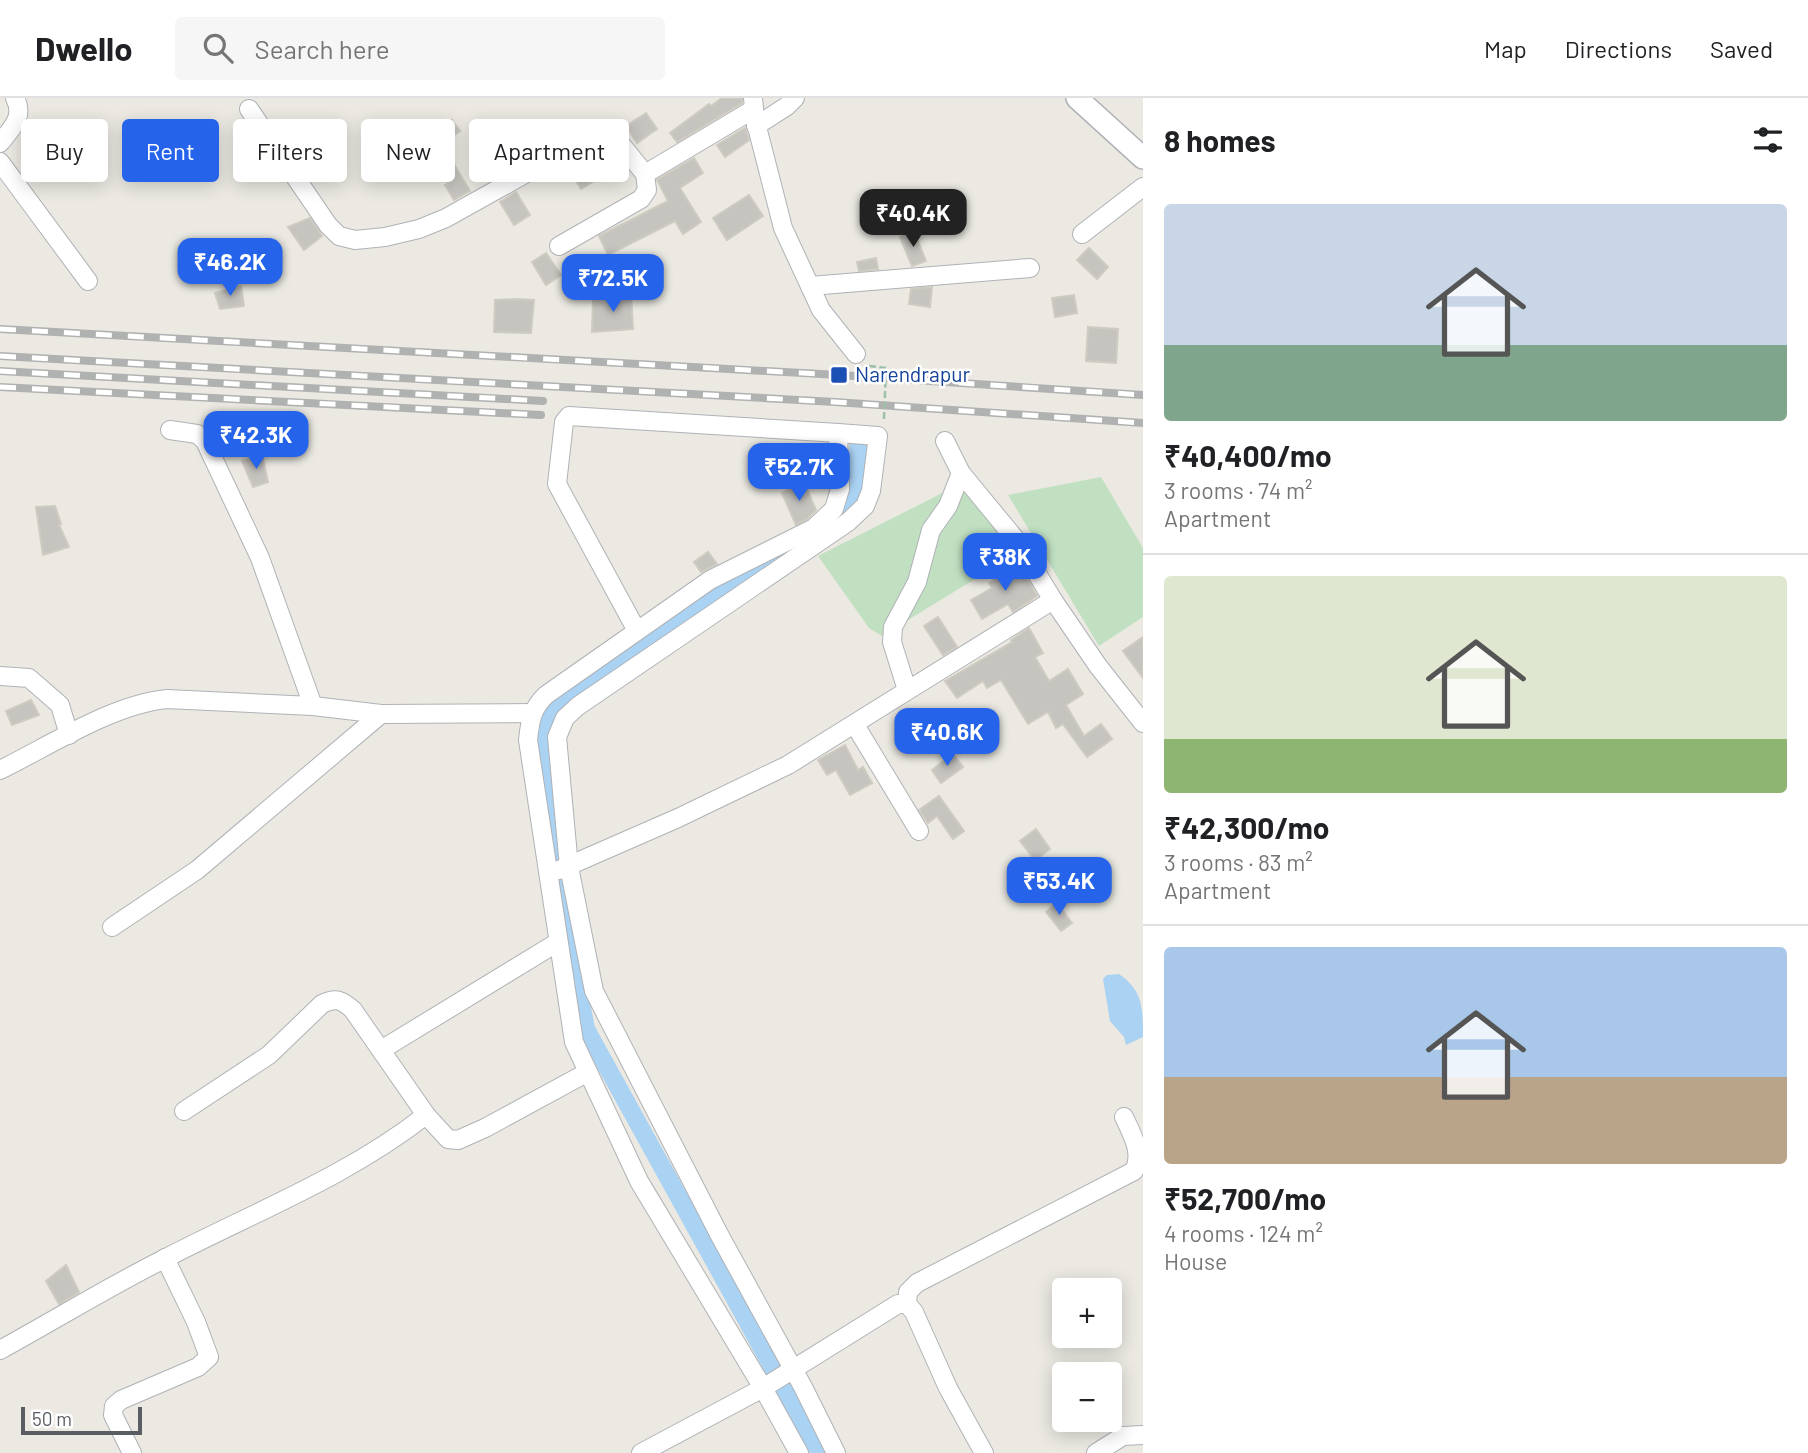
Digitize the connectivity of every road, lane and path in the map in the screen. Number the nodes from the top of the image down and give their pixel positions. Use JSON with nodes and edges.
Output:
{"nodes":[{"id":1,"x":15,"y":98,"type":"edge"},
{"id":2,"x":795,"y":98,"type":"edge"},
{"id":3,"x":1077,"y":98,"type":"edge"},
{"id":4,"x":249,"y":109,"type":"dead end"},
{"id":5,"x":754,"y":111,"type":"edge"},
{"id":6,"x":0,"y":143,"type":"edge"},
{"id":7,"x":1143,"y":158,"type":"edge"},
{"id":8,"x":0,"y":162,"type":"edge"},
{"id":9,"x":645,"y":174,"type":"junction"},
{"id":10,"x":1143,"y":187,"type":"edge"},
{"id":11,"x":1082,"y":234,"type":"dead end"},
{"id":12,"x":559,"y":246,"type":"dead end"},
{"id":13,"x":1030,"y":268,"type":"dead end"},
{"id":14,"x":88,"y":281,"type":"dead end"},
{"id":15,"x":810,"y":286,"type":"junction"},
{"id":16,"x":857,"y":360,"type":"joint"},
{"id":17,"x":884,"y":419,"type":"dead end"},
{"id":18,"x":170,"y":430,"type":"dead end"},
{"id":19,"x":838,"y":433,"type":"junction"},
{"id":20,"x":946,"y":441,"type":"dead end"},
{"id":21,"x":961,"y":473,"type":"junction"},
{"id":22,"x":1053,"y":600,"type":"junction"},
{"id":23,"x":637,"y":631,"type":"junction"},
{"id":24,"x":0,"y":676,"type":"edge"},
{"id":25,"x":907,"y":690,"type":"junction"},
{"id":26,"x":313,"y":706,"type":"junction"},
{"id":27,"x":532,"y":713,"type":"junction"},
{"id":28,"x":381,"y":714,"type":"junction"},
{"id":29,"x":1143,"y":723,"type":"edge"},
{"id":30,"x":855,"y":725,"type":"junction"},
{"id":31,"x":69,"y":735,"type":"junction"},
{"id":32,"x":0,"y":771,"type":"edge"},
{"id":33,"x":919,"y":831,"type":"dead end"},
{"id":34,"x":569,"y":867,"type":"junction"},
{"id":35,"x":548,"y":874,"type":"junction"},
{"id":36,"x":112,"y":927,"type":"dead end"},
{"id":37,"x":558,"y":942,"type":"junction"},
{"id":38,"x":381,"y":1050,"type":"junction"},
{"id":39,"x":588,"y":1072,"type":"junction"},
{"id":40,"x":184,"y":1111,"type":"dead end"},
{"id":41,"x":426,"y":1115,"type":"junction"},
{"id":42,"x":1124,"y":1117,"type":"dead end"},
{"id":43,"x":165,"y":1258,"type":"junction"},
{"id":44,"x":907,"y":1304,"type":"junction"},
{"id":45,"x":0,"y":1350,"type":"edge"},
{"id":46,"x":778,"y":1378,"type":"junction"},
{"id":47,"x":1143,"y":1435,"type":"edge"},
{"id":48,"x":132,"y":1453,"type":"edge"},
{"id":49,"x":641,"y":1453,"type":"edge"},
{"id":50,"x":799,"y":1453,"type":"edge"},
{"id":51,"x":836,"y":1453,"type":"edge"},
{"id":52,"x":984,"y":1453,"type":"edge"},
{"id":53,"x":1096,"y":1453,"type":"edge"}],
"edges":[{"from":1,"to":6,"type":"street"},
{"from":2,"to":5,"type":"street"},
{"from":3,"to":7,"type":"street"},
{"from":4,"to":9,"type":"street"},
{"from":5,"to":9,"type":"street"},
{"from":5,"to":15,"type":"street"},
{"from":8,"to":14,"type":"street"},
{"from":9,"to":12,"type":"street"},
{"from":10,"to":11,"type":"street"},
{"from":13,"to":15,"type":"street"},
{"from":15,"to":16,"type":"street"},
{"from":16,"to":17,"type":"path","bridge":true},
{"from":18,"to":26,"type":"street"},
{"from":19,"to":23,"type":"street"},
{"from":19,"to":23,"type":"street"},
{"from":19,"to":34,"type":"street"},
{"from":20,"to":21,"type":"street"},
{"from":21,"to":22,"type":"street"},
{"from":21,"to":25,"type":"street"},
{"from":22,"to":25,"type":"street"},
{"from":22,"to":29,"type":"street"},
{"from":23,"to":27,"type":"street"},
{"from":24,"to":31,"type":"street"},
{"from":25,"to":30,"type":"street"},
{"from":26,"to":28,"type":"street"},
{"from":26,"to":31,"type":"street"},
{"from":27,"to":28,"type":"street"},
{"from":27,"to":35,"type":"street"},
{"from":28,"to":36,"type":"street"},
{"from":30,"to":33,"type":"street"},
{"from":30,"to":34,"type":"street"},
{"from":31,"to":32,"type":"street"},
{"from":34,"to":35,"type":"street"},
{"from":34,"to":46,"type":"street"},
{"from":35,"to":37,"type":"street"},
{"from":37,"to":38,"type":"street"},
{"from":37,"to":39,"type":"street"},
{"from":38,"to":40,"type":"street"},
{"from":38,"to":41,"type":"street"},
{"from":39,"to":41,"type":"street"},
{"from":39,"to":46,"type":"street"},
{"from":41,"to":43,"type":"street"},
{"from":42,"to":44,"type":"street"},
{"from":43,"to":45,"type":"street"},
{"from":43,"to":48,"type":"street"},
{"from":44,"to":46,"type":"street"},
{"from":44,"to":52,"type":"street"},
{"from":46,"to":49,"type":"street"},
{"from":46,"to":50,"type":"street"},
{"from":46,"to":51,"type":"street"},
{"from":47,"to":53,"type":"street"}]}
